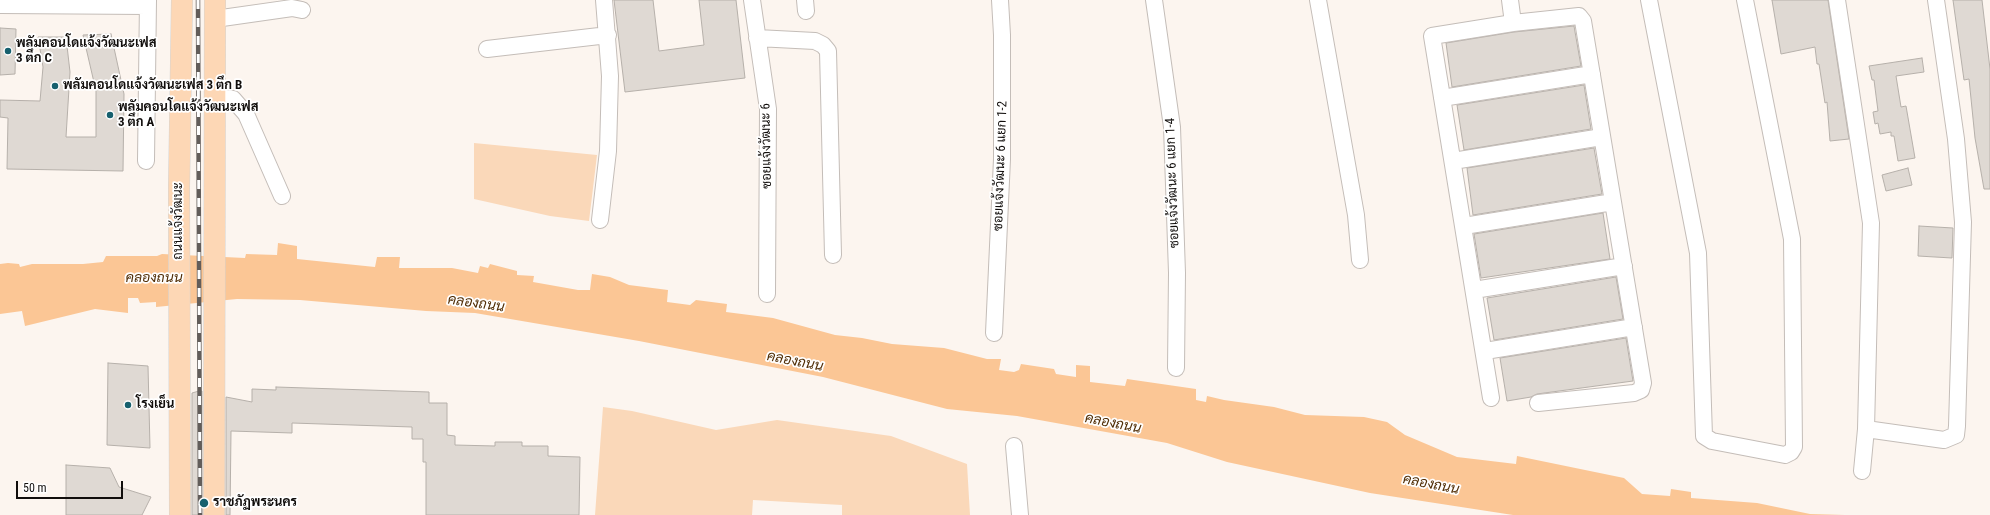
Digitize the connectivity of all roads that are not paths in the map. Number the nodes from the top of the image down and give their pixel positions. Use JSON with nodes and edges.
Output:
{"nodes":[{"id":1,"x":182,"y":0,"type":"edge"},
{"id":2,"x":604,"y":0,"type":"edge"},
{"id":3,"x":752,"y":0,"type":"edge"},
{"id":4,"x":1000,"y":0,"type":"edge"},
{"id":5,"x":1154,"y":0,"type":"edge"},
{"id":6,"x":1318,"y":0,"type":"edge"},
{"id":7,"x":1510,"y":0,"type":"edge"},
{"id":8,"x":1648,"y":0,"type":"edge"},
{"id":9,"x":1746,"y":0,"type":"edge"},
{"id":10,"x":1837,"y":0,"type":"edge"},
{"id":11,"x":1936,"y":0,"type":"edge"},
{"id":12,"x":148,"y":3,"type":"edge"},
{"id":13,"x":0,"y":6,"type":"edge"},
{"id":14,"x":215,"y":10,"type":"edge"},
{"id":15,"x":302,"y":10,"type":"dead end"},
{"id":16,"x":1513,"y":23,"type":"junction"},
{"id":17,"x":608,"y":35,"type":"junction"},
{"id":18,"x":757,"y":38,"type":"junction"},
{"id":19,"x":487,"y":49,"type":"dead end"},
{"id":20,"x":1592,"y":74,"type":"junction"},
{"id":21,"x":215,"y":97,"type":"junction"},
{"id":22,"x":1442,"y":98,"type":"junction"},
{"id":23,"x":1602,"y":137,"type":"junction"},
{"id":24,"x":146,"y":161,"type":"dead end"},
{"id":25,"x":1453,"y":161,"type":"junction"},
{"id":26,"x":282,"y":196,"type":"dead end"},
{"id":27,"x":1613,"y":202,"type":"junction"},
{"id":28,"x":600,"y":220,"type":"dead end"},
{"id":29,"x":1464,"y":226,"type":"junction"},
{"id":30,"x":833,"y":255,"type":"dead end"},
{"id":31,"x":1360,"y":260,"type":"dead end"},
{"id":32,"x":1624,"y":266,"type":"junction"},
{"id":33,"x":1474,"y":290,"type":"junction"},
{"id":34,"x":767,"y":294,"type":"dead end"},
{"id":35,"x":1634,"y":327,"type":"junction"},
{"id":36,"x":994,"y":332,"type":"dead end"},
{"id":37,"x":1484,"y":351,"type":"junction"},
{"id":38,"x":1176,"y":368,"type":"dead end"},
{"id":39,"x":1491,"y":398,"type":"dead end"},
{"id":40,"x":1538,"y":403,"type":"dead end"},
{"id":41,"x":1866,"y":429,"type":"junction"},
{"id":42,"x":1014,"y":446,"type":"dead end"},
{"id":43,"x":1862,"y":471,"type":"dead end"},
{"id":44,"x":180,"y":515,"type":"edge"},
{"id":45,"x":214,"y":515,"type":"edge"},
{"id":46,"x":1020,"y":515,"type":"edge"}],
"edges":[{"from":1,"to":44,"type":"main road","name":"ถนนแจ้งวัฒนะ"},
{"from":2,"to":17,"type":"street"},
{"from":3,"to":18,"type":"street","name":"ซอยแจ้งวัฒนะ 6"},
{"from":4,"to":36,"type":"street","name":"ซอยแจ้งวัฒนะ 6 แยก 1-2"},
{"from":5,"to":38,"type":"street","name":"ซอยแจ้งวัฒนะ 6 แยก 1-4"},
{"from":6,"to":31,"type":"street"},
{"from":7,"to":16,"type":"street"},
{"from":8,"to":9,"type":"street"},
{"from":10,"to":41,"type":"street"},
{"from":11,"to":41,"type":"street"},
{"from":12,"to":13,"type":"street"},
{"from":12,"to":24,"type":"street"},
{"from":14,"to":15,"type":"street"},
{"from":14,"to":21,"type":"main road"},
{"from":16,"to":20,"type":"street"},
{"from":16,"to":22,"type":"street"},
{"from":17,"to":19,"type":"street"},
{"from":17,"to":28,"type":"street"},
{"from":18,"to":30,"type":"street"},
{"from":18,"to":34,"type":"street","name":"ซอยแจ้งวัฒนะ 6"},
{"from":20,"to":22,"type":"street"},
{"from":20,"to":23,"type":"street"},
{"from":21,"to":26,"type":"street"},
{"from":21,"to":45,"type":"main road"},
{"from":22,"to":25,"type":"street"},
{"from":23,"to":25,"type":"street"},
{"from":23,"to":27,"type":"street"},
{"from":25,"to":29,"type":"street"},
{"from":27,"to":29,"type":"street"},
{"from":27,"to":32,"type":"street"},
{"from":29,"to":33,"type":"street"},
{"from":32,"to":33,"type":"street"},
{"from":32,"to":35,"type":"street"},
{"from":33,"to":37,"type":"street"},
{"from":35,"to":37,"type":"street"},
{"from":35,"to":40,"type":"street"},
{"from":37,"to":39,"type":"street"},
{"from":41,"to":43,"type":"street"},
{"from":42,"to":46,"type":"street"}]}
